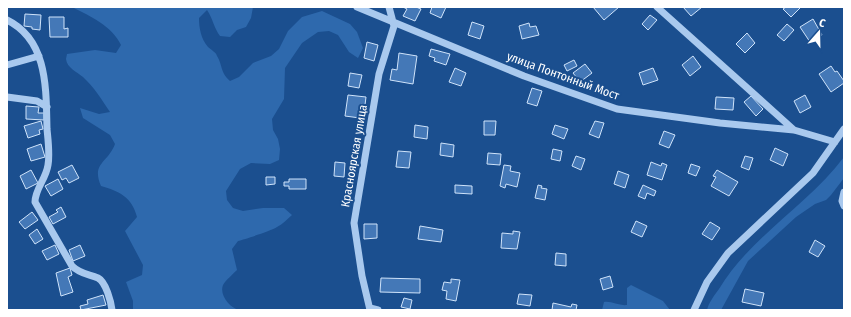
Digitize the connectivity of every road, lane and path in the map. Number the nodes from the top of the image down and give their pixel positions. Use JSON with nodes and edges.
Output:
{"nodes":[{"id":1,"x":357,"y":7,"type":"edge"},
{"id":2,"x":389,"y":7,"type":"edge"},
{"id":3,"x":657,"y":7,"type":"edge"},
{"id":4,"x":7,"y":20,"type":"edge"},
{"id":5,"x":393,"y":20,"type":"junction"},
{"id":6,"x":39,"y":56,"type":"junction"},
{"id":7,"x":7,"y":65,"type":"edge"},
{"id":8,"x":7,"y":97,"type":"edge"},
{"id":9,"x":47,"y":107,"type":"junction"},
{"id":10,"x":844,"y":129,"type":"edge"},
{"id":11,"x":794,"y":130,"type":"junction"},
{"id":12,"x":836,"y":142,"type":"junction"},
{"id":13,"x":844,"y":192,"type":"edge"},
{"id":14,"x":844,"y":206,"type":"edge"},
{"id":15,"x":370,"y":309,"type":"edge"},
{"id":16,"x":112,"y":310,"type":"edge"},
{"id":17,"x":378,"y":310,"type":"edge"},
{"id":18,"x":694,"y":310,"type":"edge"}],
"edges":[{"from":1,"to":5,"type":"street","name":"улица Понтонный Мост"},
{"from":2,"to":5,"type":"street","name":"Красноярская улица"},
{"from":3,"to":11,"type":"street","name":"улица Понтонный Мост"},
{"from":4,"to":6,"type":"street"},
{"from":5,"to":11,"type":"street","name":"улица Понтонный Мост"},
{"from":5,"to":15,"type":"street","name":"Красноярская улица"},
{"from":6,"to":7,"type":"street"},
{"from":6,"to":9,"type":"street"},
{"from":8,"to":9,"type":"street"},
{"from":9,"to":16,"type":"street"},
{"from":10,"to":12,"type":"street"},
{"from":11,"to":12,"type":"street","name":"улица Понтонный Мост"},
{"from":12,"to":18,"type":"street"},
{"from":13,"to":14,"type":"street"},
{"from":15,"to":17,"type":"street"}]}
